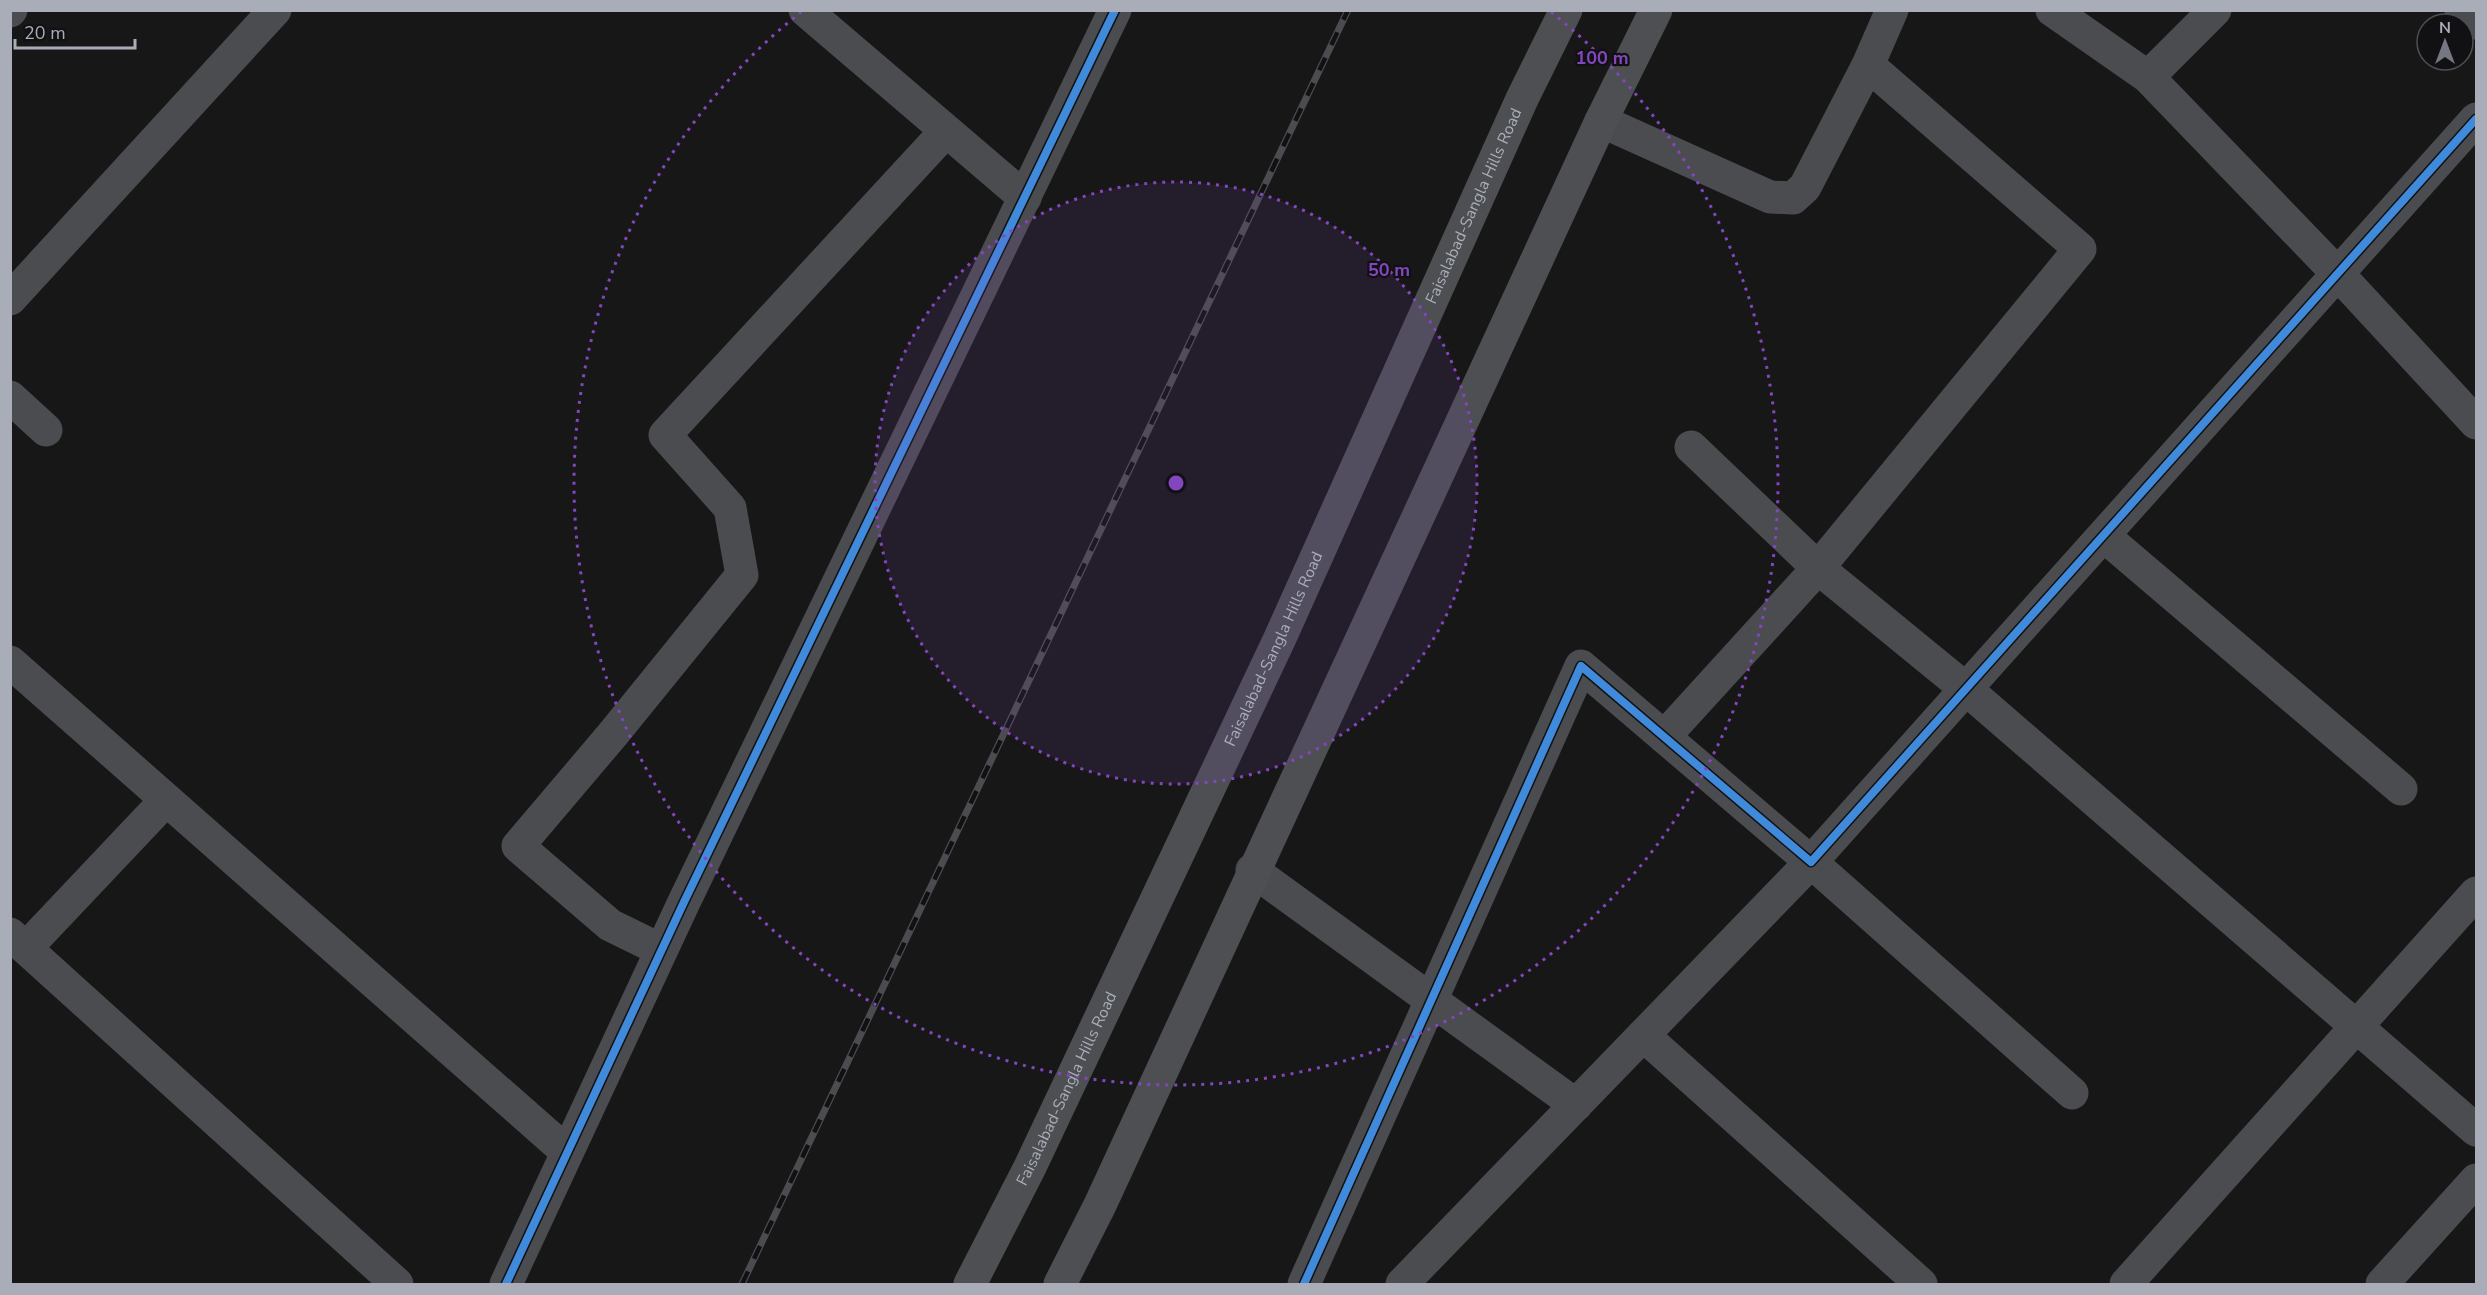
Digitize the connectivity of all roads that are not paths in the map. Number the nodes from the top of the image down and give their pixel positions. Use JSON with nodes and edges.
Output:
{"nodes":[{"id":1,"x":274,"y":10,"type":"edge"},
{"id":2,"x":805,"y":10,"type":"edge"},
{"id":3,"x":1115,"y":10,"type":"edge"},
{"id":4,"x":1566,"y":10,"type":"edge"},
{"id":5,"x":1656,"y":10,"type":"edge"},
{"id":6,"x":1892,"y":10,"type":"edge"},
{"id":7,"x":2052,"y":10,"type":"edge"},
{"id":8,"x":2216,"y":10,"type":"edge"},
{"id":9,"x":2461,"y":10,"type":"edge"},
{"id":10,"x":2476,"y":23,"type":"edge"},
{"id":11,"x":1868,"y":65,"type":"junction"},
{"id":12,"x":2148,"y":77,"type":"junction"},
{"id":13,"x":2476,"y":120,"type":"edge"},
{"id":14,"x":1601,"y":121,"type":"junction"},
{"id":15,"x":946,"y":131,"type":"junction"},
{"id":16,"x":1025,"y":198,"type":"junction"},
{"id":17,"x":2339,"y":275,"type":"junction"},
{"id":18,"x":10,"y":299,"type":"edge"},
{"id":19,"x":10,"y":397,"type":"edge"},
{"id":20,"x":2476,"y":423,"type":"edge"},
{"id":21,"x":46,"y":430,"type":"dead end"},
{"id":22,"x":1691,"y":447,"type":"dead end"},
{"id":23,"x":2104,"y":536,"type":"junction"},
{"id":24,"x":1818,"y":568,"type":"junction"},
{"id":25,"x":10,"y":662,"type":"edge"},
{"id":26,"x":1966,"y":690,"type":"junction"},
{"id":27,"x":1664,"y":737,"type":"junction"},
{"id":28,"x":2401,"y":789,"type":"dead end"},
{"id":29,"x":166,"y":800,"type":"junction"},
{"id":30,"x":1811,"y":862,"type":"junction"},
{"id":31,"x":1252,"y":870,"type":"junction"},
{"id":32,"x":2476,"y":893,"type":"edge"},
{"id":33,"x":18,"y":941,"type":"edge"},
{"id":34,"x":661,"y":950,"type":"junction"},
{"id":35,"x":1431,"y":1000,"type":"junction"},
{"id":36,"x":2356,"y":1027,"type":"junction"},
{"id":37,"x":1643,"y":1035,"type":"junction"},
{"id":38,"x":2072,"y":1093,"type":"dead end"},
{"id":39,"x":1576,"y":1105,"type":"junction"},
{"id":40,"x":2476,"y":1130,"type":"edge"},
{"id":41,"x":567,"y":1152,"type":"junction"},
{"id":42,"x":2476,"y":1180,"type":"edge"},
{"id":43,"x":397,"y":1284,"type":"edge"},
{"id":44,"x":506,"y":1284,"type":"edge"},
{"id":45,"x":970,"y":1284,"type":"edge"},
{"id":46,"x":1060,"y":1284,"type":"edge"},
{"id":47,"x":1304,"y":1284,"type":"edge"},
{"id":48,"x":1402,"y":1284,"type":"edge"},
{"id":49,"x":1921,"y":1284,"type":"edge"},
{"id":50,"x":2126,"y":1284,"type":"edge"},
{"id":51,"x":2382,"y":1284,"type":"edge"}],
"edges":[{"from":1,"to":18,"type":"street"},
{"from":2,"to":15,"type":"street"},
{"from":3,"to":16,"type":"street"},
{"from":4,"to":45,"type":"main road","name":"Faisalabad-Sangla Hills Road"},
{"from":5,"to":14,"type":"main road"},
{"from":6,"to":11,"type":"street"},
{"from":7,"to":12,"type":"street"},
{"from":8,"to":12,"type":"street"},
{"from":9,"to":10,"type":"street"},
{"from":11,"to":14,"type":"street"},
{"from":11,"to":24,"type":"street"},
{"from":12,"to":17,"type":"street"},
{"from":13,"to":17,"type":"street"},
{"from":14,"to":31,"type":"main road"},
{"from":15,"to":16,"type":"street"},
{"from":15,"to":34,"type":"street"},
{"from":16,"to":34,"type":"street"},
{"from":17,"to":20,"type":"street"},
{"from":17,"to":23,"type":"street"},
{"from":19,"to":21,"type":"street"},
{"from":22,"to":24,"type":"street"},
{"from":23,"to":26,"type":"street"},
{"from":23,"to":28,"type":"street"},
{"from":24,"to":26,"type":"street"},
{"from":24,"to":27,"type":"street"},
{"from":25,"to":29,"type":"street"},
{"from":26,"to":30,"type":"street"},
{"from":26,"to":36,"type":"street"},
{"from":27,"to":30,"type":"street"},
{"from":27,"to":35,"type":"street"},
{"from":29,"to":33,"type":"street"},
{"from":29,"to":41,"type":"street"},
{"from":30,"to":37,"type":"street"},
{"from":30,"to":38,"type":"street"},
{"from":31,"to":35,"type":"street"},
{"from":31,"to":46,"type":"main road"},
{"from":32,"to":36,"type":"street"},
{"from":33,"to":43,"type":"street"},
{"from":34,"to":41,"type":"street"},
{"from":35,"to":39,"type":"street"},
{"from":35,"to":47,"type":"street"},
{"from":36,"to":40,"type":"street"},
{"from":36,"to":50,"type":"street"},
{"from":37,"to":39,"type":"street"},
{"from":37,"to":49,"type":"street"},
{"from":39,"to":48,"type":"street"},
{"from":41,"to":44,"type":"street"},
{"from":42,"to":51,"type":"street"}]}
